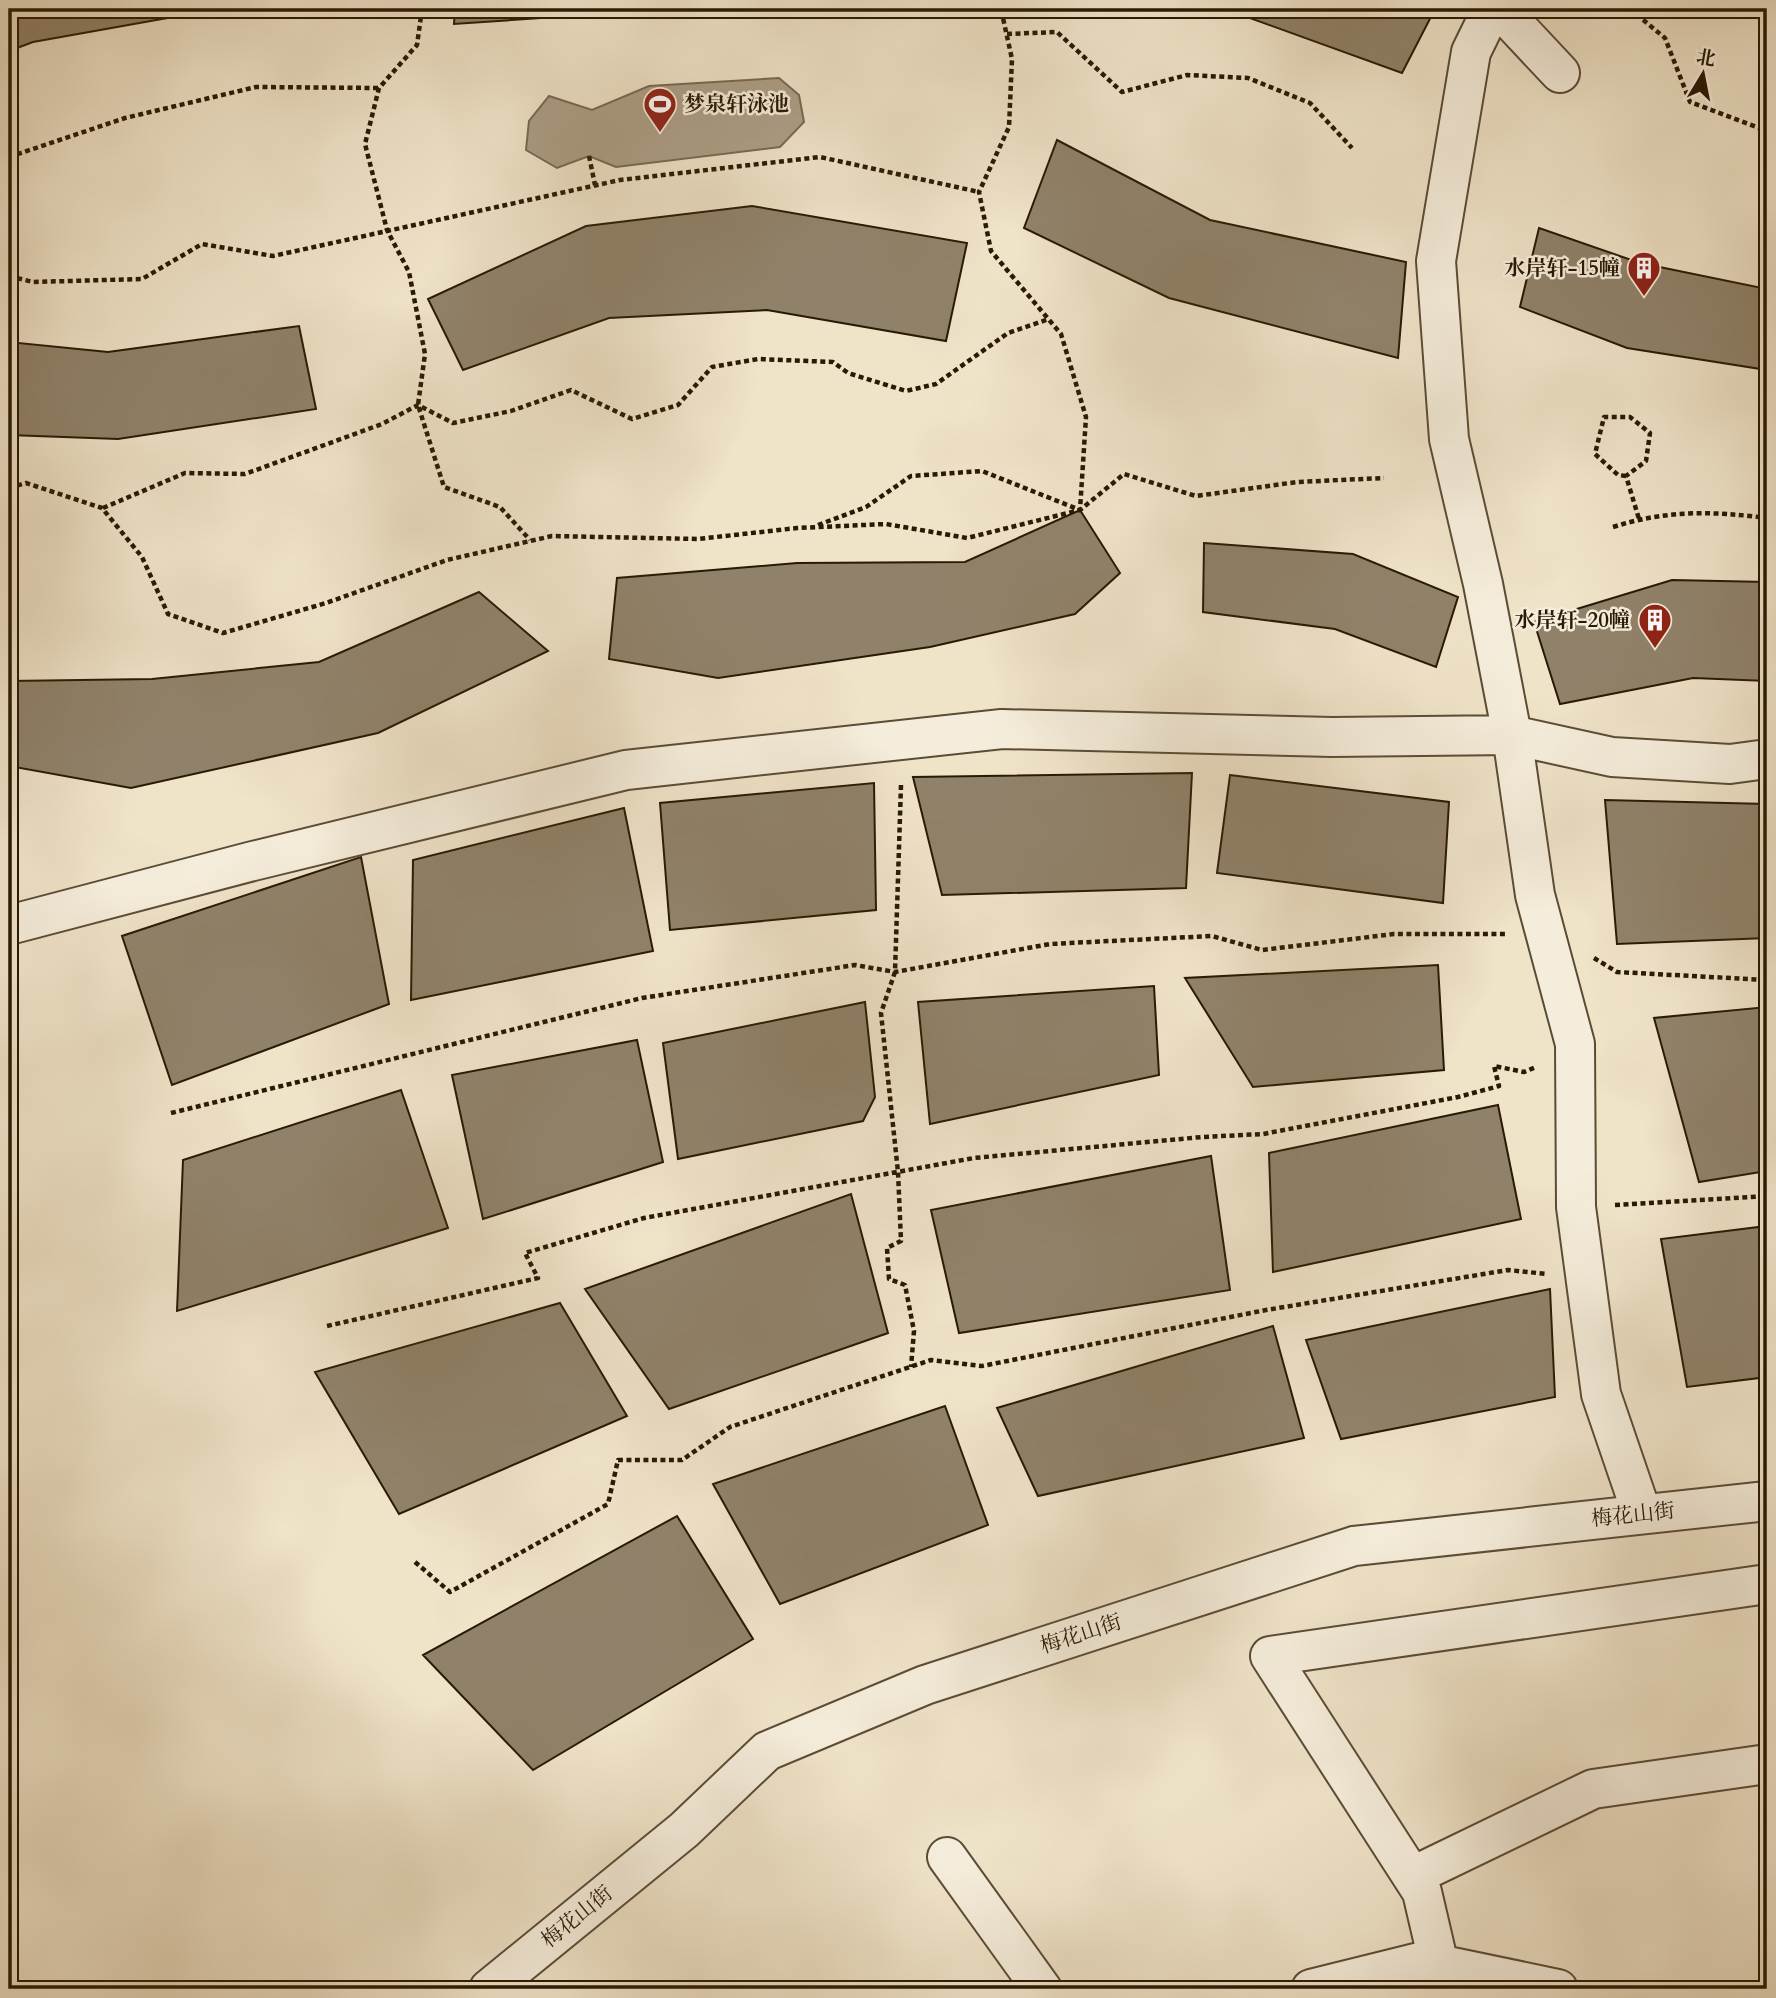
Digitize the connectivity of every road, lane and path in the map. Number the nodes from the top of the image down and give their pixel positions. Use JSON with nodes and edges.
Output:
{"nodes":[{"id":1,"x":422,"y":9,"type":"edge"},
{"id":2,"x":1001,"y":9,"type":"edge"},
{"id":3,"x":1492,"y":9,"type":"edge"},
{"id":4,"x":1500,"y":9,"type":"edge"},
{"id":5,"x":1630,"y":9,"type":"edge"},
{"id":6,"x":1007,"y":34,"type":"junction"},
{"id":7,"x":1560,"y":73,"type":"dead end"},
{"id":8,"x":379,"y":88,"type":"junction"},
{"id":9,"x":1767,"y":131,"type":"edge"},
{"id":10,"x":1352,"y":148,"type":"dead end"},
{"id":11,"x":589,"y":156,"type":"dead end"},
{"id":12,"x":9,"y":157,"type":"edge"},
{"id":13,"x":595,"y":185,"type":"junction"},
{"id":14,"x":979,"y":192,"type":"junction"},
{"id":15,"x":387,"y":230,"type":"junction"},
{"id":16,"x":9,"y":276,"type":"edge"},
{"id":17,"x":1049,"y":319,"type":"junction"},
{"id":18,"x":418,"y":405,"type":"junction"},
{"id":19,"x":1626,"y":476,"type":"junction"},
{"id":20,"x":1384,"y":478,"type":"dead end"},
{"id":21,"x":9,"y":488,"type":"edge"},
{"id":22,"x":102,"y":508,"type":"junction"},
{"id":23,"x":1080,"y":510,"type":"junction"},
{"id":24,"x":1767,"y":518,"type":"edge"},
{"id":25,"x":1639,"y":519,"type":"junction"},
{"id":26,"x":814,"y":527,"type":"junction"},
{"id":27,"x":1613,"y":527,"type":"dead end"},
{"id":28,"x":530,"y":541,"type":"junction"},
{"id":29,"x":1512,"y":735,"type":"junction"},
{"id":30,"x":1767,"y":759,"type":"edge"},
{"id":31,"x":901,"y":785,"type":"dead end"},
{"id":32,"x":9,"y":925,"type":"edge"},
{"id":33,"x":1545,"y":929,"type":"junction"},
{"id":34,"x":895,"y":972,"type":"junction"},
{"id":35,"x":1767,"y":980,"type":"edge"},
{"id":36,"x":1575,"y":1051,"type":"junction"},
{"id":37,"x":171,"y":1113,"type":"dead end"},
{"id":38,"x":898,"y":1172,"type":"junction"},
{"id":39,"x":1767,"y":1196,"type":"edge"},
{"id":40,"x":1576,"y":1207,"type":"junction"},
{"id":41,"x":1587,"y":1284,"type":"junction"},
{"id":42,"x":327,"y":1326,"type":"dead end"},
{"id":43,"x":911,"y":1367,"type":"junction"},
{"id":44,"x":1767,"y":1501,"type":"edge"},
{"id":45,"x":1642,"y":1514,"type":"junction"},
{"id":46,"x":415,"y":1562,"type":"dead end"},
{"id":47,"x":1767,"y":1584,"type":"edge"},
{"id":48,"x":1767,"y":1764,"type":"edge"},
{"id":49,"x":947,"y":1857,"type":"dead end"},
{"id":50,"x":1413,"y":1876,"type":"junction"},
{"id":51,"x":1440,"y":1965,"type":"junction"},
{"id":52,"x":489,"y":1989,"type":"edge"},
{"id":53,"x":1042,"y":1989,"type":"edge"},
{"id":54,"x":1311,"y":1989,"type":"edge"},
{"id":55,"x":1558,"y":1989,"type":"edge"}],
"edges":[{"from":1,"to":8,"type":"path"},
{"from":2,"to":6,"type":"path"},
{"from":3,"to":29,"type":"street"},
{"from":4,"to":7,"type":"street"},
{"from":5,"to":9,"type":"path"},
{"from":6,"to":10,"type":"path"},
{"from":6,"to":14,"type":"path"},
{"from":8,"to":12,"type":"path"},
{"from":8,"to":15,"type":"path"},
{"from":11,"to":13,"type":"path"},
{"from":13,"to":14,"type":"path"},
{"from":13,"to":15,"type":"path"},
{"from":14,"to":17,"type":"path"},
{"from":15,"to":16,"type":"path"},
{"from":15,"to":18,"type":"path"},
{"from":17,"to":18,"type":"path"},
{"from":17,"to":23,"type":"path"},
{"from":18,"to":22,"type":"path"},
{"from":18,"to":28,"type":"path"},
{"from":19,"to":19,"type":"path"},
{"from":19,"to":25,"type":"path"},
{"from":20,"to":23,"type":"path"},
{"from":21,"to":22,"type":"path"},
{"from":22,"to":28,"type":"path"},
{"from":23,"to":26,"type":"path"},
{"from":23,"to":26,"type":"path"},
{"from":24,"to":25,"type":"path"},
{"from":25,"to":27,"type":"path"},
{"from":26,"to":28,"type":"path"},
{"from":29,"to":30,"type":"street"},
{"from":29,"to":32,"type":"street"},
{"from":29,"to":33,"type":"street"},
{"from":31,"to":34,"type":"path"},
{"from":33,"to":34,"type":"path"},
{"from":33,"to":35,"type":"path"},
{"from":33,"to":36,"type":"street"},
{"from":34,"to":37,"type":"path"},
{"from":34,"to":38,"type":"path"},
{"from":36,"to":38,"type":"path"},
{"from":36,"to":40,"type":"street"},
{"from":38,"to":42,"type":"path"},
{"from":38,"to":43,"type":"path"},
{"from":39,"to":40,"type":"path"},
{"from":40,"to":41,"type":"street"},
{"from":41,"to":43,"type":"path"},
{"from":41,"to":45,"type":"street"},
{"from":43,"to":46,"type":"path"},
{"from":44,"to":45,"type":"street","name":"梅花山街"},
{"from":45,"to":52,"type":"street","name":"梅花山街"},
{"from":47,"to":50,"type":"street"},
{"from":48,"to":50,"type":"street"},
{"from":49,"to":53,"type":"street"},
{"from":50,"to":51,"type":"street"},
{"from":51,"to":54,"type":"street"},
{"from":51,"to":55,"type":"street"}]}
